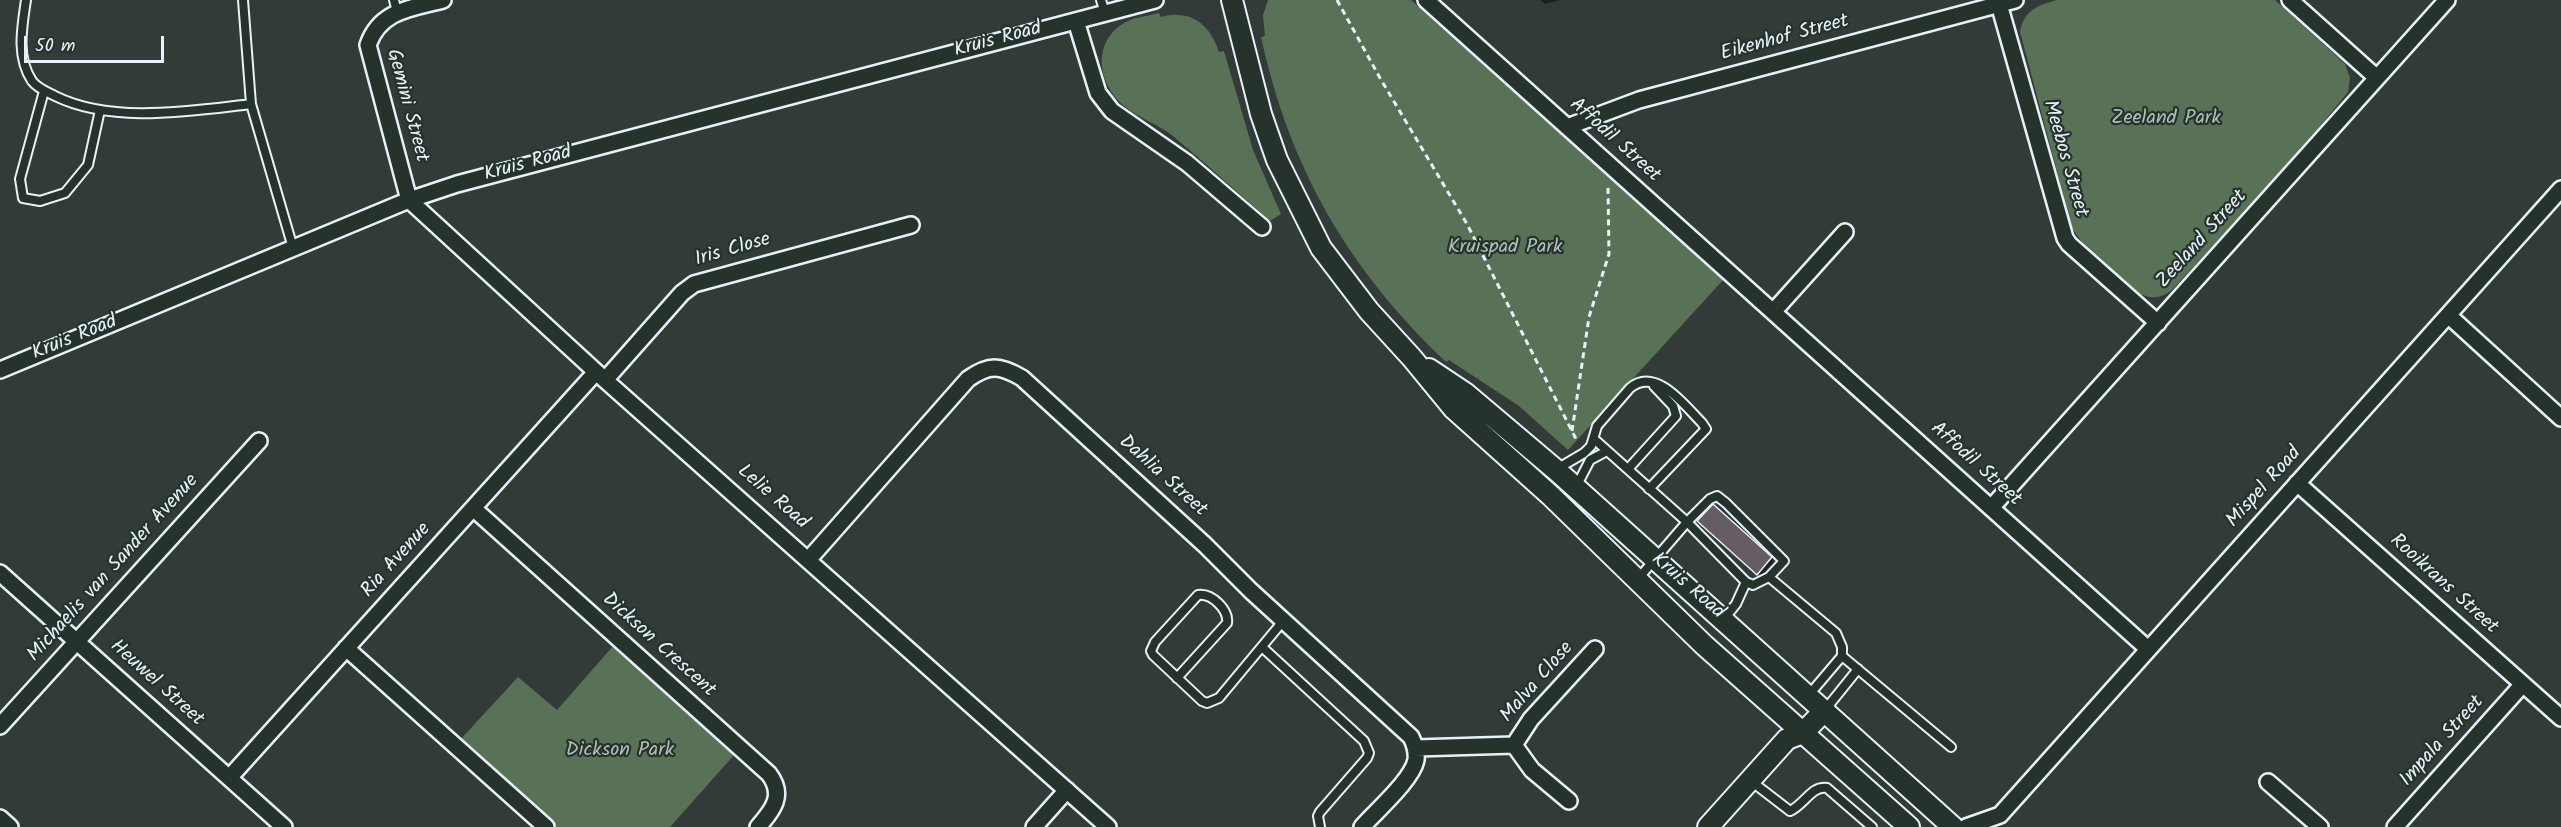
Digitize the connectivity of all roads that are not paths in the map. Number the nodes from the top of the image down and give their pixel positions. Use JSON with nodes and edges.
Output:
{"nodes":[{"id":1,"x":26,"y":0,"type":"edge"},
{"id":2,"x":243,"y":0,"type":"edge"},
{"id":3,"x":443,"y":0,"type":"edge"},
{"id":4,"x":1155,"y":0,"type":"edge"},
{"id":5,"x":1232,"y":0,"type":"edge"},
{"id":6,"x":1426,"y":0,"type":"edge"},
{"id":7,"x":2015,"y":0,"type":"edge"},
{"id":8,"x":2290,"y":0,"type":"edge"},
{"id":9,"x":2447,"y":0,"type":"edge"},
{"id":10,"x":1999,"y":4,"type":"junction"},
{"id":11,"x":395,"y":6,"type":"edge"},
{"id":12,"x":1103,"y":7,"type":"edge"},
{"id":13,"x":1076,"y":21,"type":"junction"},
{"id":14,"x":2377,"y":78,"type":"junction"},
{"id":15,"x":44,"y":91,"type":"junction"},
{"id":16,"x":251,"y":104,"type":"junction"},
{"id":17,"x":100,"y":110,"type":"junction"},
{"id":18,"x":1567,"y":127,"type":"junction"},
{"id":19,"x":2561,"y":189,"type":"edge"},
{"id":20,"x":409,"y":200,"type":"junction"},
{"id":21,"x":911,"y":225,"type":"dead end"},
{"id":22,"x":1262,"y":227,"type":"dead end"},
{"id":23,"x":1845,"y":232,"type":"dead end"},
{"id":24,"x":293,"y":248,"type":"junction"},
{"id":25,"x":1773,"y":312,"type":"junction"},
{"id":26,"x":2448,"y":315,"type":"junction"},
{"id":27,"x":2158,"y":322,"type":"junction"},
{"id":28,"x":1412,"y":358,"type":"junction"},
{"id":29,"x":0,"y":370,"type":"edge"},
{"id":30,"x":601,"y":376,"type":"junction"},
{"id":31,"x":1649,"y":380,"type":"junction"},
{"id":32,"x":2561,"y":418,"type":"edge"},
{"id":33,"x":1594,"y":439,"type":"junction"},
{"id":34,"x":259,"y":441,"type":"dead end"},
{"id":35,"x":1606,"y":451,"type":"junction"},
{"id":36,"x":1628,"y":469,"type":"junction"},
{"id":37,"x":1556,"y":470,"type":"junction"},
{"id":38,"x":2297,"y":483,"type":"junction"},
{"id":39,"x":1576,"y":489,"type":"junction"},
{"id":40,"x":1649,"y":489,"type":"junction"},
{"id":41,"x":473,"y":508,"type":"junction"},
{"id":42,"x":1991,"y":508,"type":"junction"},
{"id":43,"x":1687,"y":522,"type":"junction"},
{"id":44,"x":809,"y":559,"type":"junction"},
{"id":45,"x":1656,"y":559,"type":"junction"},
{"id":46,"x":0,"y":573,"type":"edge"},
{"id":47,"x":1769,"y":577,"type":"junction"},
{"id":48,"x":1636,"y":581,"type":"junction"},
{"id":49,"x":1746,"y":582,"type":"junction"},
{"id":50,"x":1724,"y":619,"type":"junction"},
{"id":51,"x":1284,"y":620,"type":"junction"},
{"id":52,"x":77,"y":642,"type":"junction"},
{"id":53,"x":1262,"y":647,"type":"junction"},
{"id":54,"x":346,"y":648,"type":"junction"},
{"id":55,"x":1595,"y":649,"type":"dead end"},
{"id":56,"x":2148,"y":649,"type":"junction"},
{"id":57,"x":1842,"y":656,"type":"junction"},
{"id":58,"x":1858,"y":669,"type":"junction"},
{"id":59,"x":1177,"y":678,"type":"junction"},
{"id":60,"x":2523,"y":684,"type":"junction"},
{"id":61,"x":1808,"y":696,"type":"junction"},
{"id":62,"x":1825,"y":710,"type":"junction"},
{"id":63,"x":1786,"y":718,"type":"junction"},
{"id":64,"x":2561,"y":718,"type":"edge"},
{"id":65,"x":0,"y":726,"type":"edge"},
{"id":66,"x":1795,"y":736,"type":"junction"},
{"id":67,"x":1514,"y":745,"type":"junction"},
{"id":68,"x":1951,"y":747,"type":"dead end"},
{"id":69,"x":1416,"y":748,"type":"junction"},
{"id":70,"x":229,"y":778,"type":"junction"},
{"id":71,"x":1750,"y":780,"type":"junction"},
{"id":72,"x":2268,"y":782,"type":"dead end"},
{"id":73,"x":1067,"y":790,"type":"junction"},
{"id":74,"x":1569,"y":801,"type":"dead end"},
{"id":75,"x":0,"y":818,"type":"edge"},
{"id":76,"x":1998,"y":821,"type":"edge"},
{"id":77,"x":10,"y":827,"type":"edge"},
{"id":78,"x":284,"y":827,"type":"edge"},
{"id":79,"x":546,"y":827,"type":"edge"},
{"id":80,"x":758,"y":827,"type":"edge"},
{"id":81,"x":1034,"y":827,"type":"edge"},
{"id":82,"x":1108,"y":827,"type":"edge"},
{"id":83,"x":1320,"y":827,"type":"edge"},
{"id":84,"x":1362,"y":827,"type":"edge"},
{"id":85,"x":1708,"y":827,"type":"edge"},
{"id":86,"x":1872,"y":827,"type":"edge"},
{"id":87,"x":1909,"y":827,"type":"edge"},
{"id":88,"x":1953,"y":827,"type":"edge"},
{"id":89,"x":1966,"y":827,"type":"edge"},
{"id":90,"x":2320,"y":827,"type":"edge"},
{"id":91,"x":2395,"y":827,"type":"edge"}],
"edges":[{"from":1,"to":15,"type":"lane"},
{"from":2,"to":16,"type":"lane"},
{"from":3,"to":11,"type":"street","name":"Gemini Street"},
{"from":4,"to":12,"type":"street","name":"Kruis Road"},
{"from":5,"to":28,"type":"street","name":"Kruis Road"},
{"from":6,"to":18,"type":"street","name":"Affodil Street"},
{"from":7,"to":10,"type":"street","name":"Eikenhof Street"},
{"from":8,"to":14,"type":"street"},
{"from":9,"to":14,"type":"street","name":"Zeeland Street"},
{"from":10,"to":18,"type":"street","name":"Eikenhof Street"},
{"from":10,"to":27,"type":"street","name":"Meebos Street"},
{"from":11,"to":20,"type":"street","name":"Gemini Street"},
{"from":12,"to":13,"type":"street","name":"Kruis Road"},
{"from":13,"to":20,"type":"street","name":"Kruis Road"},
{"from":13,"to":22,"type":"street"},
{"from":14,"to":27,"type":"street","name":"Zeeland Street"},
{"from":15,"to":17,"type":"lane"},
{"from":15,"to":17,"type":"lane"},
{"from":16,"to":17,"type":"lane"},
{"from":16,"to":24,"type":"lane"},
{"from":18,"to":25,"type":"street","name":"Affodil Street"},
{"from":19,"to":26,"type":"street","name":"Mispel Road"},
{"from":20,"to":24,"type":"street","name":"Kruis Road"},
{"from":20,"to":30,"type":"street","name":"Lelie Road"},
{"from":21,"to":30,"type":"street","name":"Iris Close"},
{"from":23,"to":25,"type":"street"},
{"from":24,"to":29,"type":"street","name":"Kruis Road"},
{"from":25,"to":42,"type":"street","name":"Affodil Street"},
{"from":26,"to":32,"type":"street"},
{"from":26,"to":38,"type":"street","name":"Mispel Road"},
{"from":27,"to":42,"type":"street","name":"Zeeland Street"},
{"from":28,"to":37,"type":"street","name":"Kruis Road"},
{"from":28,"to":48,"type":"street","name":"Kruis Road"},
{"from":30,"to":41,"type":"street","name":"Ria Avenue"},
{"from":30,"to":44,"type":"street","name":"Lelie Road"},
{"from":31,"to":33,"type":"lane"},
{"from":31,"to":36,"type":"lane"},
{"from":31,"to":40,"type":"lane"},
{"from":33,"to":35,"type":"lane"},
{"from":33,"to":37,"type":"lane"},
{"from":34,"to":52,"type":"street","name":"Michaelis van Sander Avenue"},
{"from":35,"to":36,"type":"lane"},
{"from":35,"to":39,"type":"lane"},
{"from":36,"to":40,"type":"lane"},
{"from":37,"to":39,"type":"street","name":"Kruis Road"},
{"from":38,"to":56,"type":"street","name":"Mispel Road"},
{"from":38,"to":60,"type":"street","name":"Rooikrans Street"},
{"from":39,"to":45,"type":"street","name":"Kruis Road"},
{"from":40,"to":43,"type":"lane"},
{"from":41,"to":54,"type":"street","name":"Ria Avenue"},
{"from":41,"to":80,"type":"street","name":"Dickson Crescent"},
{"from":42,"to":56,"type":"street","name":"Affodil Street"},
{"from":43,"to":45,"type":"lane"},
{"from":43,"to":47,"type":"lane"},
{"from":43,"to":49,"type":"lane"},
{"from":44,"to":51,"type":"street","name":"Dahlia Street"},
{"from":44,"to":73,"type":"street","name":"Lelie Road"},
{"from":45,"to":48,"type":"lane"},
{"from":45,"to":50,"type":"street","name":"Kruis Road"},
{"from":46,"to":52,"type":"street","name":"Heuwel Street"},
{"from":47,"to":49,"type":"lane"},
{"from":47,"to":57,"type":"lane"},
{"from":48,"to":63,"type":"street","name":"Kruis Road"},
{"from":49,"to":50,"type":"lane"},
{"from":50,"to":61,"type":"street","name":"Kruis Road"},
{"from":51,"to":53,"type":"lane"},
{"from":51,"to":69,"type":"street","name":"Dahlia Street"},
{"from":52,"to":65,"type":"street","name":"Michaelis van Sander Avenue"},
{"from":52,"to":70,"type":"street","name":"Heuwel Street"},
{"from":53,"to":59,"type":"lane"},
{"from":53,"to":83,"type":"lane"},
{"from":54,"to":70,"type":"street","name":"Ria Avenue"},
{"from":54,"to":79,"type":"street"},
{"from":55,"to":67,"type":"street","name":"Malva Close"},
{"from":56,"to":76,"type":"street","name":"Mispel Road"},
{"from":57,"to":58,"type":"lane"},
{"from":57,"to":61,"type":"lane"},
{"from":58,"to":62,"type":"lane"},
{"from":58,"to":68,"type":"lane"},
{"from":59,"to":59,"type":"lane"},
{"from":60,"to":64,"type":"street","name":"Rooikrans Street"},
{"from":60,"to":91,"type":"street","name":"Impala Street"},
{"from":61,"to":62,"type":"street","name":"Kruis Road"},
{"from":61,"to":63,"type":"street"},
{"from":62,"to":66,"type":"street"},
{"from":62,"to":88,"type":"street","name":"Kruis Road"},
{"from":63,"to":66,"type":"street","name":"Kruis Road"},
{"from":66,"to":71,"type":"street"},
{"from":66,"to":87,"type":"street","name":"Kruis Road"},
{"from":67,"to":69,"type":"street","name":"Malva Close"},
{"from":67,"to":74,"type":"street","name":"Malva Close"},
{"from":69,"to":84,"type":"street"},
{"from":70,"to":78,"type":"street","name":"Heuwel Street"},
{"from":71,"to":85,"type":"street"},
{"from":71,"to":86,"type":"lane"},
{"from":72,"to":90,"type":"street"},
{"from":73,"to":81,"type":"street"},
{"from":73,"to":82,"type":"street","name":"Lelie Road"},
{"from":75,"to":77,"type":"street"},
{"from":76,"to":89,"type":"street","name":"Mispel Road"}]}
